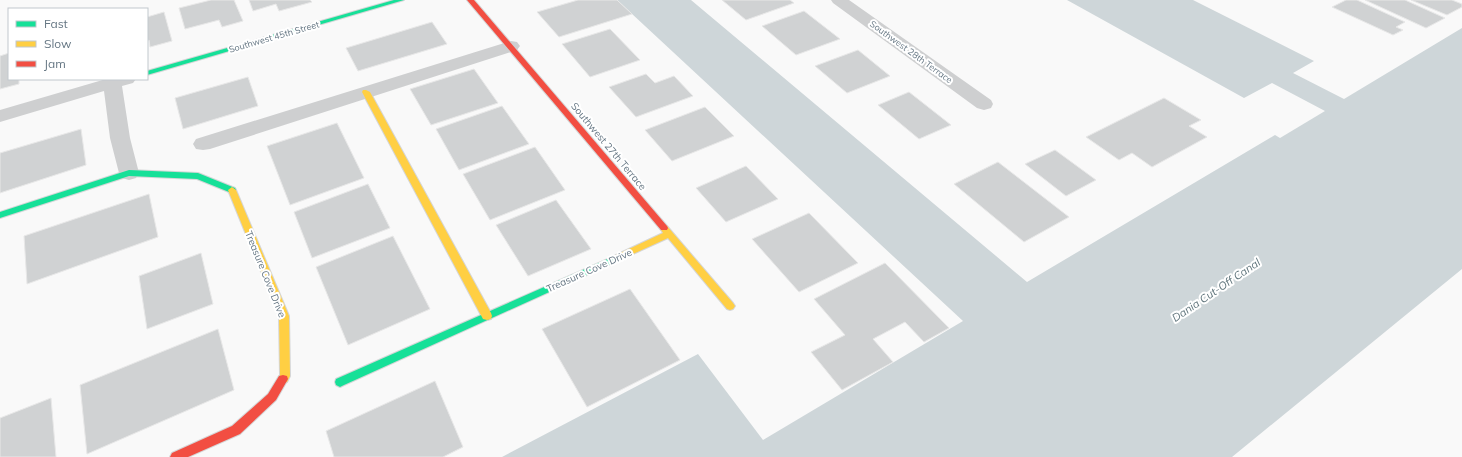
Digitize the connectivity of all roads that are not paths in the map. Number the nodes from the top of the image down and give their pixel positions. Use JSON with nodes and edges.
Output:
{"nodes":[{"id":1,"x":400,"y":0,"type":"edge"},
{"id":2,"x":470,"y":0,"type":"edge"},
{"id":3,"x":839,"y":0,"type":"edge"},
{"id":4,"x":511,"y":46,"type":"junction"},
{"id":5,"x":148,"y":73,"type":"edge"},
{"id":6,"x":120,"y":81,"type":"edge"},
{"id":7,"x":366,"y":92,"type":"junction"},
{"id":8,"x":984,"y":104,"type":"dead end"},
{"id":9,"x":0,"y":116,"type":"edge"},
{"id":10,"x":203,"y":144,"type":"dead end"},
{"id":11,"x":129,"y":173,"type":"junction"},
{"id":12,"x":0,"y":215,"type":"edge"},
{"id":13,"x":669,"y":234,"type":"junction"},
{"id":14,"x":730,"y":306,"type":"dead end"},
{"id":15,"x":487,"y":316,"type":"junction"},
{"id":16,"x":340,"y":382,"type":"dead end"},
{"id":17,"x":176,"y":457,"type":"edge"}],
"edges":[{"from":1,"to":5,"type":"street","name":"Southwest 45th Street"},
{"from":2,"to":4,"type":"street","name":"Southwest 27th Terrace"},
{"from":3,"to":8,"type":"street","name":"Southwest 28th Terrace"},
{"from":4,"to":7,"type":"street"},
{"from":4,"to":13,"type":"street","name":"Southwest 27th Terrace"},
{"from":6,"to":9,"type":"street"},
{"from":6,"to":11,"type":"street"},
{"from":7,"to":10,"type":"street"},
{"from":7,"to":15,"type":"street"},
{"from":11,"to":12,"type":"street","name":"Treasure Cove Drive"},
{"from":11,"to":17,"type":"street","name":"Treasure Cove Drive"},
{"from":13,"to":14,"type":"street","name":"Southwest 27th Terrace"},
{"from":13,"to":15,"type":"street","name":"Treasure Cove Drive"},
{"from":15,"to":16,"type":"street","name":"Treasure Cove Drive"}]}
